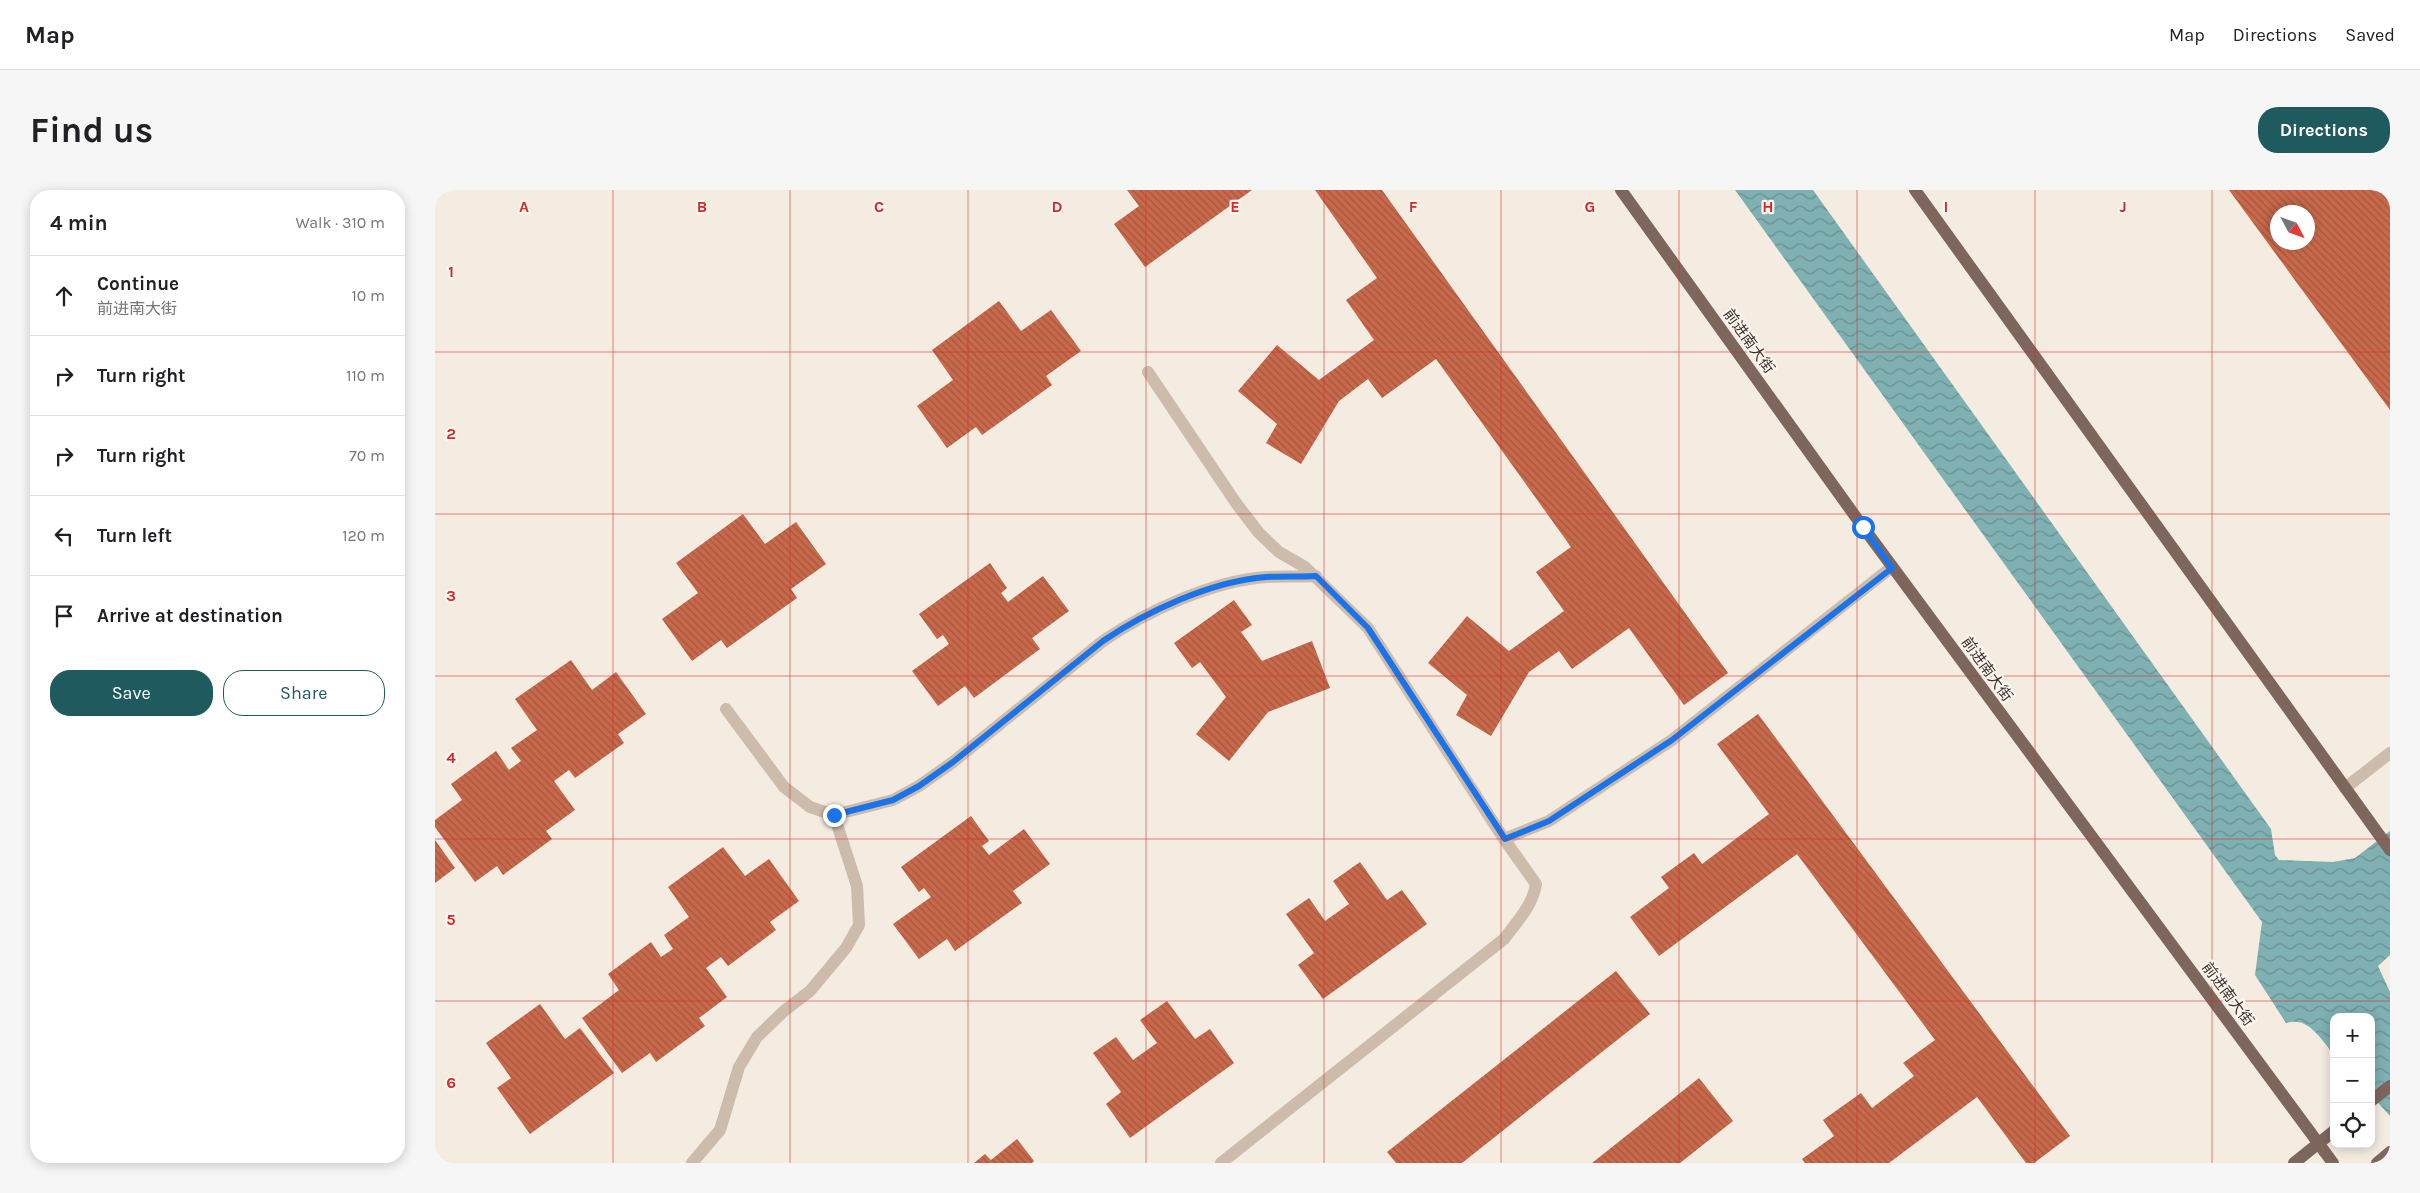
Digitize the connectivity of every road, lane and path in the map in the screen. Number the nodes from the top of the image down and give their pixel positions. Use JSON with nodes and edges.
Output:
{"nodes":[{"id":1,"x":1621,"y":190,"type":"edge"},
{"id":2,"x":1915,"y":190,"type":"edge"},
{"id":3,"x":1148,"y":372,"type":"dead end"},
{"id":4,"x":1892,"y":568,"type":"junction"},
{"id":5,"x":1316,"y":576,"type":"junction"},
{"id":6,"x":726,"y":709,"type":"dead end"},
{"id":7,"x":2390,"y":754,"type":"edge"},
{"id":8,"x":2345,"y":788,"type":"junction"},
{"id":9,"x":834,"y":815,"type":"junction"},
{"id":10,"x":1505,"y":839,"type":"junction"},
{"id":11,"x":2390,"y":850,"type":"edge"},
{"id":12,"x":2390,"y":1086,"type":"edge"},
{"id":13,"x":2375,"y":1098,"type":"edge"},
{"id":14,"x":2330,"y":1134,"type":"edge"},
{"id":15,"x":2318,"y":1143,"type":"junction"},
{"id":16,"x":692,"y":1163,"type":"edge"},
{"id":17,"x":1221,"y":1163,"type":"edge"},
{"id":18,"x":2294,"y":1163,"type":"edge"},
{"id":19,"x":2333,"y":1163,"type":"edge"}],
"edges":[{"from":1,"to":4,"type":"main road","name":"前进南大街"},
{"from":2,"to":8,"type":"main road"},
{"from":3,"to":5,"type":"street"},
{"from":4,"to":10,"type":"street"},
{"from":4,"to":15,"type":"main road","name":"前进南大街"},
{"from":5,"to":9,"type":"street"},
{"from":5,"to":10,"type":"street"},
{"from":6,"to":9,"type":"street"},
{"from":7,"to":8,"type":"street"},
{"from":8,"to":11,"type":"main road"},
{"from":9,"to":16,"type":"street"},
{"from":10,"to":17,"type":"street"},
{"from":12,"to":13,"type":"main road"},
{"from":14,"to":15,"type":"main road"},
{"from":15,"to":18,"type":"main road"},
{"from":15,"to":19,"type":"main road","name":"前进南大街"}]}
